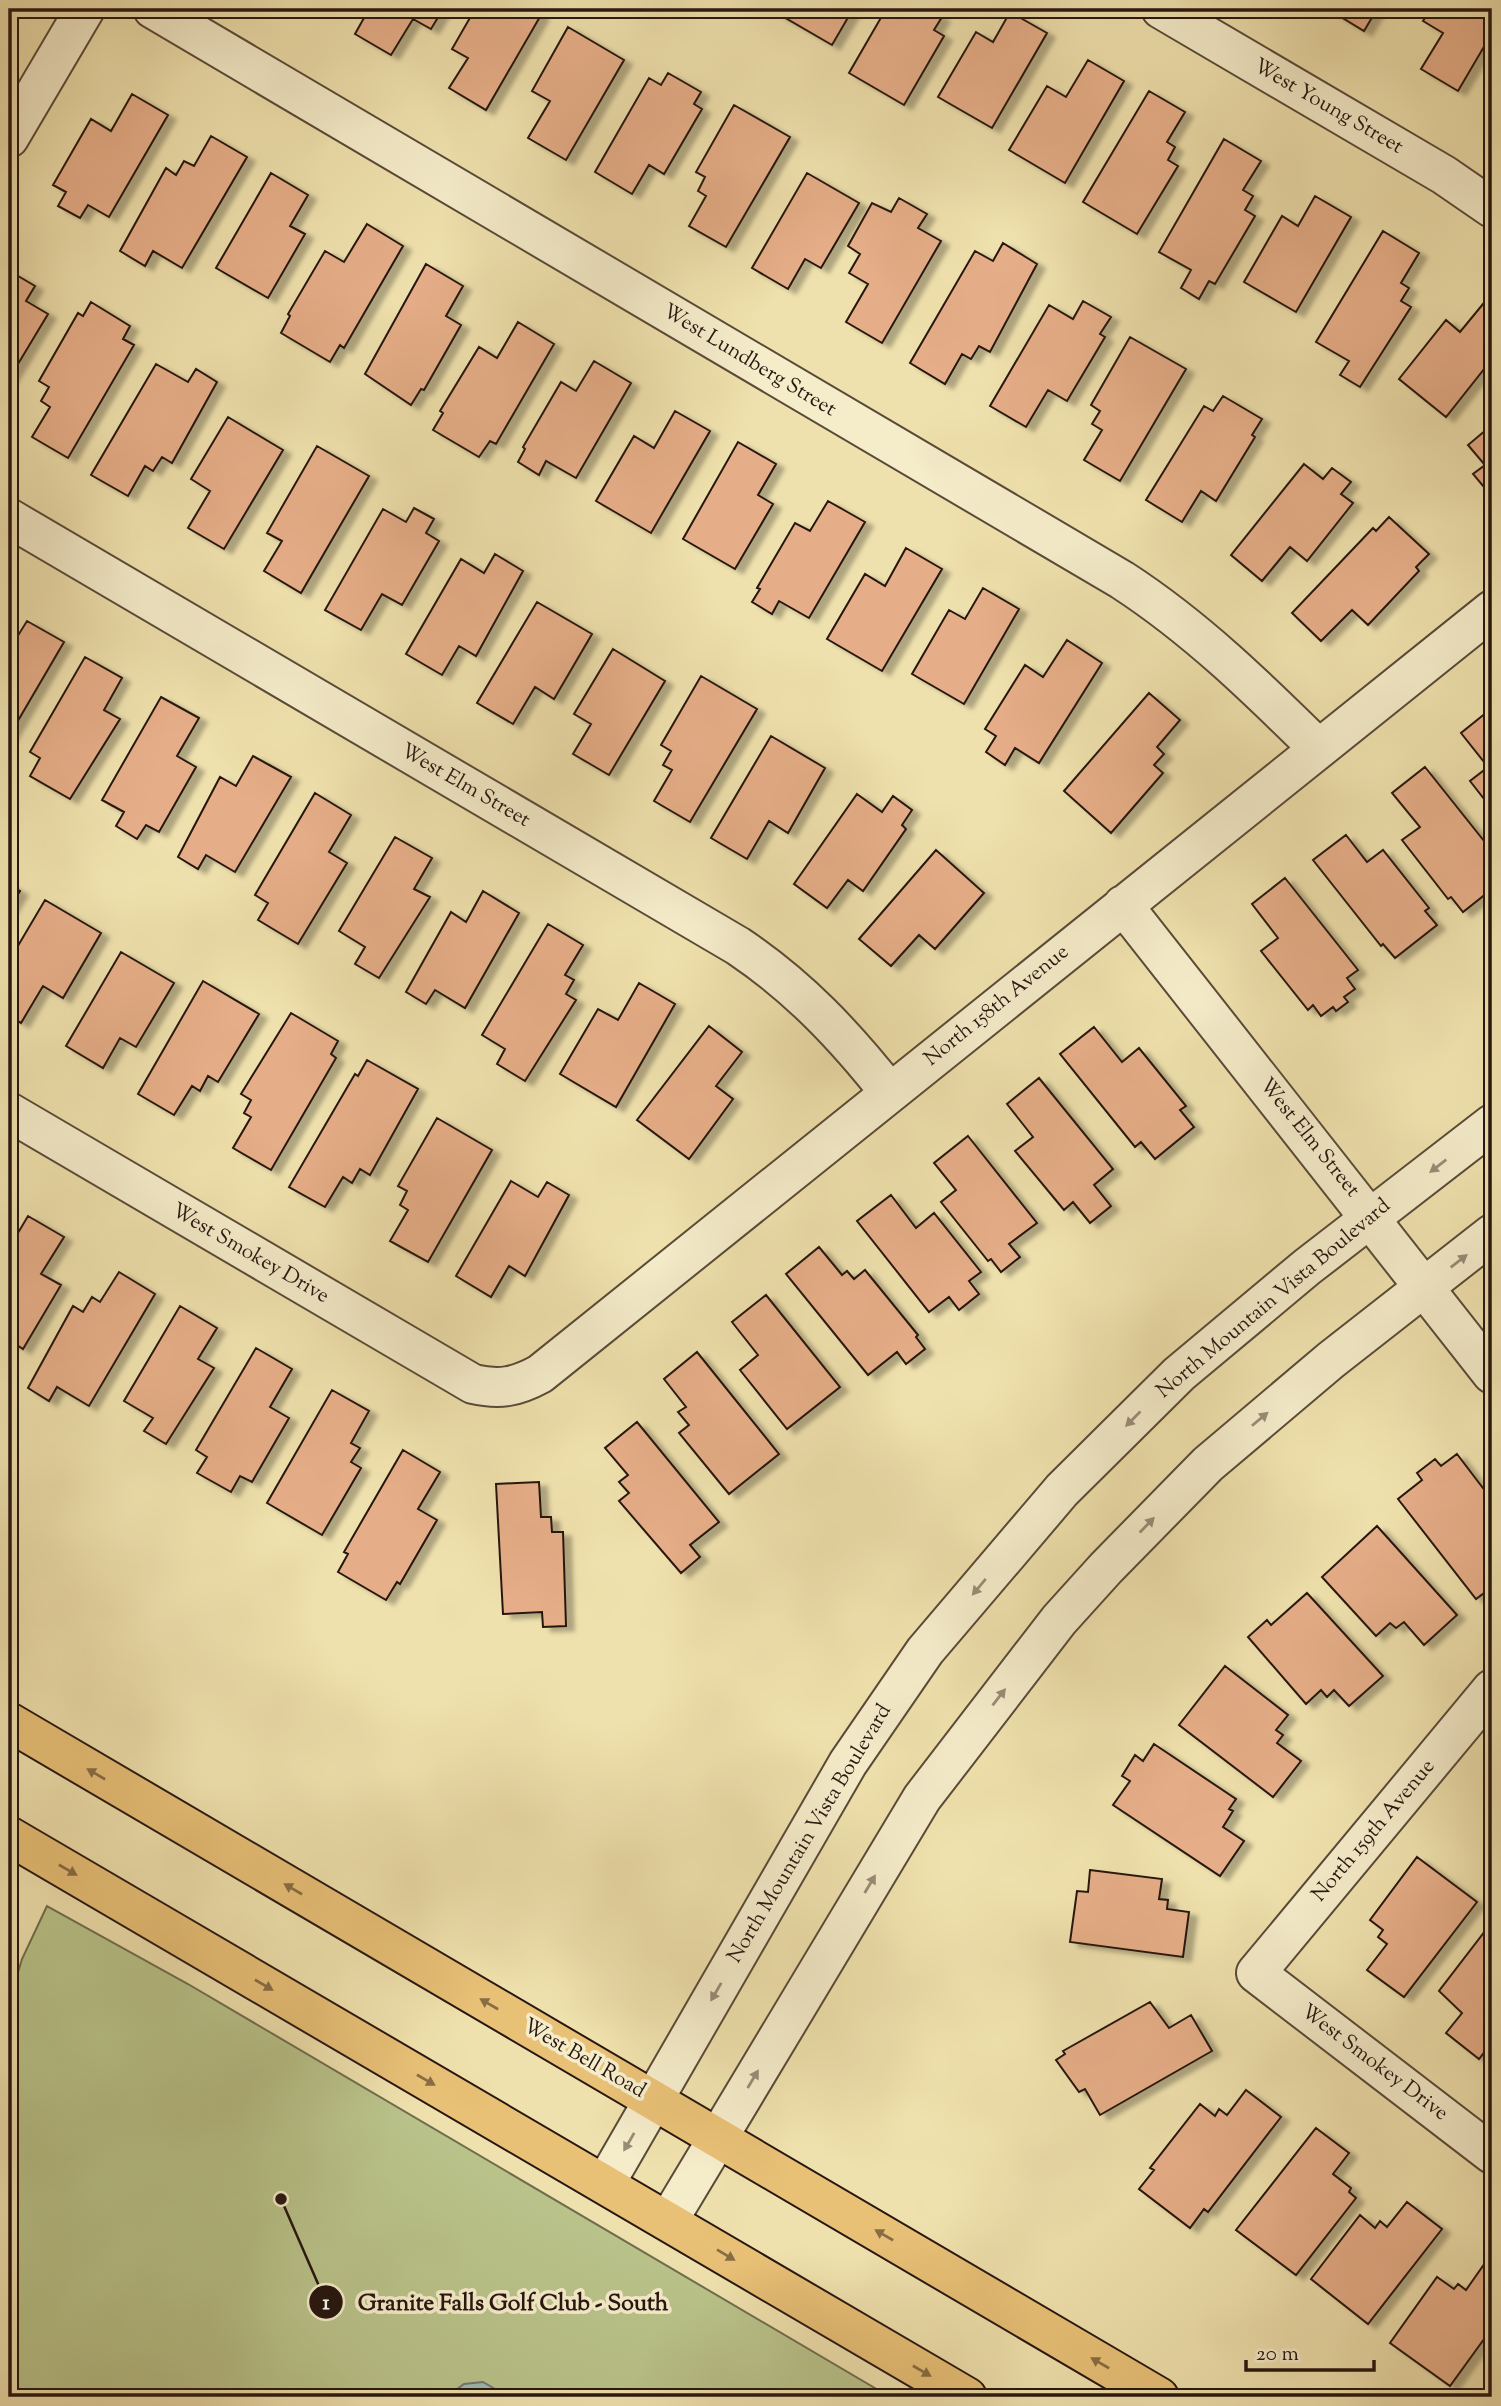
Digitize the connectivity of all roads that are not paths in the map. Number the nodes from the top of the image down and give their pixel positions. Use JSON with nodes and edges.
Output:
{"nodes":[{"id":1,"x":85,"y":9,"type":"edge"},
{"id":2,"x":153,"y":9,"type":"edge"},
{"id":3,"x":1161,"y":9,"type":"edge"},
{"id":4,"x":9,"y":138,"type":"edge"},
{"id":5,"x":1492,"y":208,"type":"edge"},
{"id":6,"x":9,"y":518,"type":"edge"},
{"id":7,"x":1492,"y":610,"type":"edge"},
{"id":8,"x":1319,"y":750,"type":"junction"},
{"id":9,"x":1123,"y":905,"type":"junction"},
{"id":10,"x":890,"y":1093,"type":"junction"},
{"id":11,"x":9,"y":1112,"type":"edge"},
{"id":12,"x":1492,"y":1124,"type":"edge"},
{"id":13,"x":1372,"y":1217,"type":"junction"},
{"id":14,"x":1492,"y":1234,"type":"edge"},
{"id":15,"x":1425,"y":1287,"type":"junction"},
{"id":16,"x":1492,"y":1374,"type":"edge"},
{"id":17,"x":495,"y":1389,"type":"joint"},
{"id":18,"x":1492,"y":1689,"type":"edge"},
{"id":19,"x":9,"y":1722,"type":"edge"},
{"id":20,"x":9,"y":1836,"type":"edge"},
{"id":21,"x":1256,"y":1973,"type":"joint"},
{"id":22,"x":654,"y":2100,"type":"junction"},
{"id":23,"x":718,"y":2138,"type":"junction"},
{"id":24,"x":1492,"y":2154,"type":"edge"},
{"id":25,"x":605,"y":2184,"type":"junction"},
{"id":26,"x":668,"y":2221,"type":"junction"},
{"id":27,"x":967,"y":2397,"type":"edge"},
{"id":28,"x":1159,"y":2397,"type":"edge"}],
"edges":[{"from":1,"to":4,"type":"street"},
{"from":2,"to":8,"type":"street","name":"West Lundberg Street"},
{"from":3,"to":5,"type":"street","name":"West Young Street"},
{"from":6,"to":10,"type":"street","name":"West Elm Street"},
{"from":7,"to":8,"type":"street","name":"North 158th Avenue"},
{"from":8,"to":9,"type":"street","name":"North 158th Avenue"},
{"from":9,"to":10,"type":"street","name":"North 158th Avenue"},
{"from":9,"to":13,"type":"street","name":"West Elm Street"},
{"from":10,"to":17,"type":"street","name":"North 158th Avenue"},
{"from":11,"to":17,"type":"street","name":"West Smokey Drive"},
{"from":12,"to":13,"type":"street","name":"North Mountain Vista Boulevard","one_way":true},
{"from":13,"to":15,"type":"street","name":"West Elm Street"},
{"from":13,"to":22,"type":"street","name":"North Mountain Vista Boulevard","one_way":true},
{"from":15,"to":14,"type":"street","one_way":true},
{"from":15,"to":16,"type":"street","name":"West Elm Street"},
{"from":23,"to":15,"type":"street","one_way":true},
{"from":18,"to":21,"type":"street","name":"North 159th Avenue"},
{"from":22,"to":19,"type":"main road","name":"West Bell Road","one_way":true},
{"from":20,"to":25,"type":"main road","one_way":true},
{"from":21,"to":24,"type":"street","name":"West Smokey Drive"},
{"from":22,"to":23,"type":"main road","name":"West Bell Road"},
{"from":22,"to":25,"type":"street","name":"North Mountain Vista Boulevard","one_way":true},
{"from":23,"to":26,"type":"street"},
{"from":28,"to":23,"type":"main road","name":"West Bell Road","one_way":true},
{"from":25,"to":26,"type":"main road"},
{"from":26,"to":27,"type":"main road","one_way":true}]}
